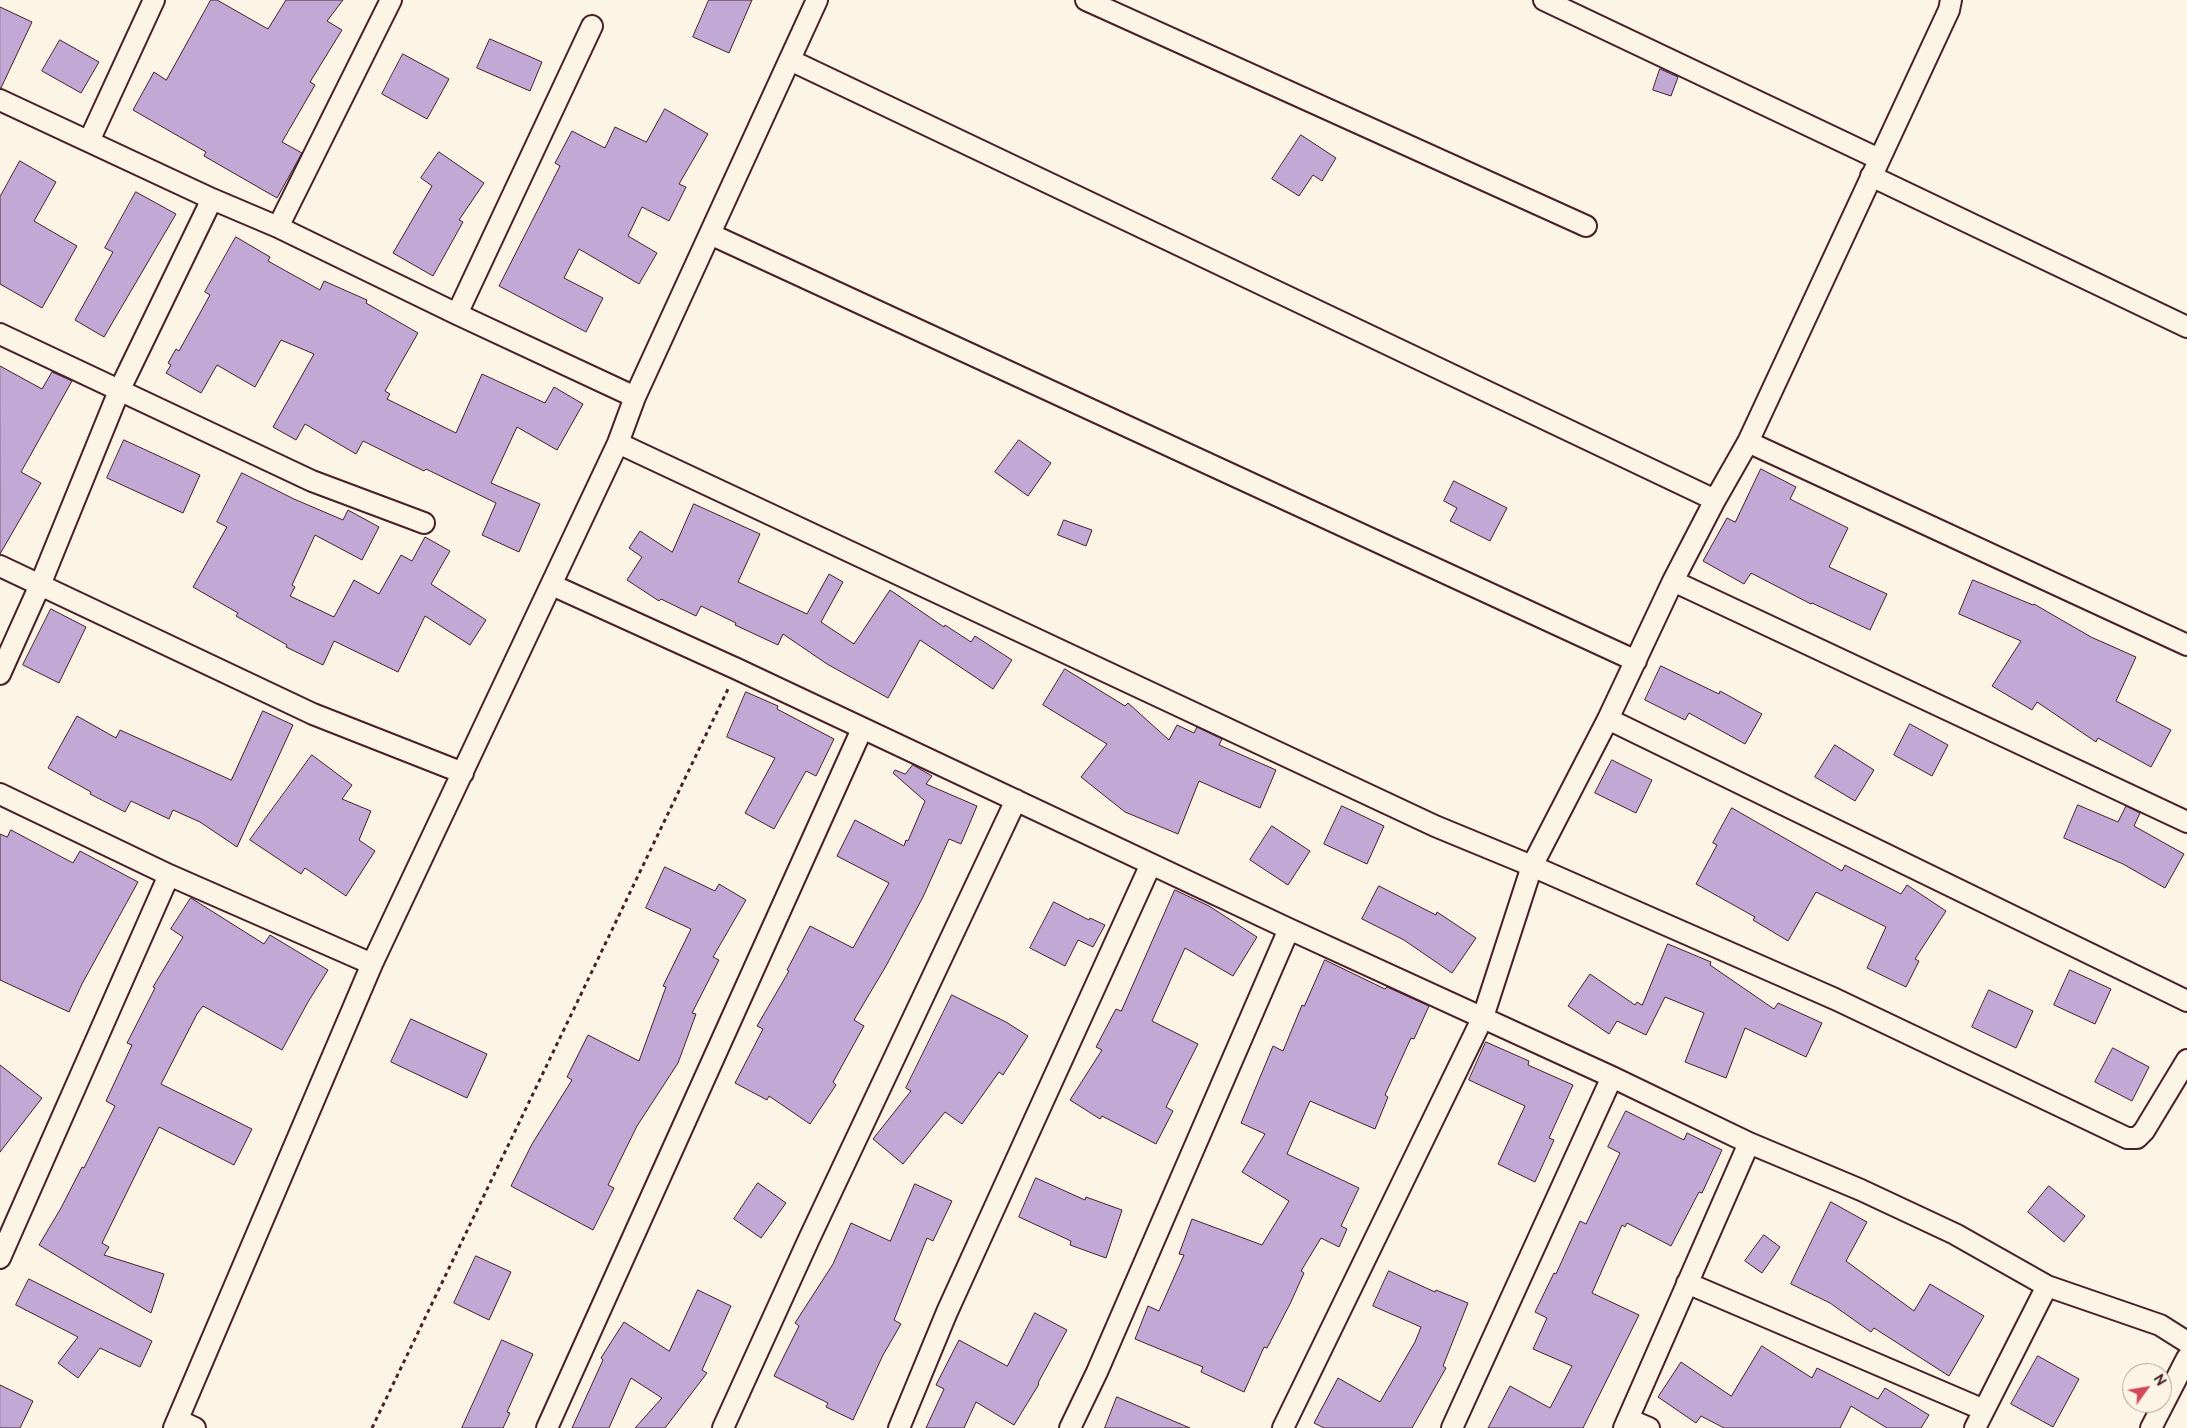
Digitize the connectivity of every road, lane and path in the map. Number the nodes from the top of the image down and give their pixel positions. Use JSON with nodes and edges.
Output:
{"nodes":[{"id":1,"x":154,"y":0,"type":"edge"},
{"id":2,"x":391,"y":0,"type":"edge"},
{"id":3,"x":817,"y":0,"type":"edge"},
{"id":4,"x":1086,"y":0,"type":"edge"},
{"id":5,"x":1544,"y":0,"type":"edge"},
{"id":6,"x":1951,"y":0,"type":"edge"},
{"id":7,"x":592,"y":26,"type":"dead end"},
{"id":8,"x":790,"y":60,"type":"junction"},
{"id":9,"x":0,"y":100,"type":"edge"},
{"id":10,"x":89,"y":141,"type":"junction"},
{"id":11,"x":1875,"y":167,"type":"junction"},
{"id":12,"x":212,"y":199,"type":"junction"},
{"id":13,"x":1586,"y":226,"type":"dead end"},
{"id":14,"x":278,"y":227,"type":"junction"},
{"id":15,"x":710,"y":234,"type":"junction"},
{"id":16,"x":457,"y":314,"type":"junction"},
{"id":17,"x":2187,"y":327,"type":"edge"},
{"id":18,"x":0,"y":334,"type":"edge"},
{"id":19,"x":119,"y":391,"type":"junction"},
{"id":20,"x":635,"y":397,"type":"junction"},
{"id":21,"x":1748,"y":442,"type":"junction"},
{"id":22,"x":618,"y":443,"type":"junction"},
{"id":23,"x":1714,"y":500,"type":"junction"},
{"id":24,"x":424,"y":523,"type":"dead end"},
{"id":25,"x":0,"y":566,"type":"edge"},
{"id":26,"x":1673,"y":581,"type":"junction"},
{"id":27,"x":40,"y":585,"type":"junction"},
{"id":28,"x":552,"y":585,"type":"junction"},
{"id":29,"x":2187,"y":645,"type":"edge"},
{"id":30,"x":1636,"y":661,"type":"junction"},
{"id":31,"x":737,"y":669,"type":"junction"},
{"id":32,"x":0,"y":674,"type":"edge"},
{"id":33,"x":1608,"y":719,"type":"junction"},
{"id":34,"x":862,"y":729,"type":"junction"},
{"id":35,"x":462,"y":773,"type":"junction"},
{"id":36,"x":0,"y":794,"type":"edge"},
{"id":37,"x":1016,"y":800,"type":"junction"},
{"id":38,"x":2187,"y":822,"type":"edge"},
{"id":39,"x":1151,"y":864,"type":"junction"},
{"id":40,"x":1532,"y":866,"type":"junction"},
{"id":41,"x":169,"y":875,"type":"junction"},
{"id":42,"x":1289,"y":929,"type":"junction"},
{"id":43,"x":372,"y":964,"type":"junction"},
{"id":44,"x":2187,"y":1001,"type":"edge"},
{"id":45,"x":1483,"y":1017,"type":"junction"},
{"id":46,"x":2187,"y":1060,"type":"edge"},
{"id":47,"x":1612,"y":1077,"type":"junction"},
{"id":48,"x":1749,"y":1143,"type":"junction"},
{"id":49,"x":0,"y":1258,"type":"edge"},
{"id":50,"x":1687,"y":1283,"type":"junction"},
{"id":51,"x":2047,"y":1286,"type":"junction"},
{"id":52,"x":2187,"y":1342,"type":"edge"},
{"id":53,"x":2187,"y":1358,"type":"edge"},
{"id":54,"x":1980,"y":1419,"type":"edge"},
{"id":55,"x":1626,"y":1423,"type":"edge"},
{"id":56,"x":182,"y":1425,"type":"edge"},
{"id":57,"x":372,"y":1428,"type":"edge"},
{"id":58,"x":547,"y":1428,"type":"edge"},
{"id":59,"x":723,"y":1428,"type":"edge"},
{"id":60,"x":899,"y":1428,"type":"edge"},
{"id":61,"x":1070,"y":1428,"type":"edge"},
{"id":62,"x":1284,"y":1428,"type":"edge"},
{"id":63,"x":1452,"y":1428,"type":"edge"},
{"id":64,"x":1649,"y":1428,"type":"edge"},
{"id":65,"x":2151,"y":1428,"type":"edge"}],
"edges":[{"from":1,"to":10,"type":"street"},
{"from":2,"to":14,"type":"street"},
{"from":3,"to":8,"type":"street"},
{"from":4,"to":13,"type":"street"},
{"from":5,"to":11,"type":"street"},
{"from":6,"to":11,"type":"street"},
{"from":7,"to":16,"type":"street"},
{"from":8,"to":15,"type":"street"},
{"from":8,"to":23,"type":"street"},
{"from":9,"to":10,"type":"street"},
{"from":10,"to":12,"type":"street"},
{"from":11,"to":17,"type":"street"},
{"from":11,"to":21,"type":"street"},
{"from":12,"to":14,"type":"street"},
{"from":12,"to":19,"type":"street"},
{"from":14,"to":16,"type":"street"},
{"from":15,"to":20,"type":"street"},
{"from":15,"to":30,"type":"street"},
{"from":16,"to":20,"type":"street"},
{"from":18,"to":19,"type":"street"},
{"from":19,"to":24,"type":"street"},
{"from":19,"to":27,"type":"street"},
{"from":20,"to":22,"type":"street"},
{"from":21,"to":23,"type":"street"},
{"from":21,"to":29,"type":"street"},
{"from":22,"to":28,"type":"street"},
{"from":22,"to":40,"type":"street"},
{"from":23,"to":26,"type":"street"},
{"from":25,"to":27,"type":"street"},
{"from":26,"to":30,"type":"street"},
{"from":26,"to":38,"type":"street"},
{"from":27,"to":32,"type":"street"},
{"from":27,"to":35,"type":"street"},
{"from":28,"to":31,"type":"street"},
{"from":28,"to":35,"type":"street"},
{"from":30,"to":33,"type":"street"},
{"from":31,"to":34,"type":"street"},
{"from":31,"to":57,"type":"path"},
{"from":33,"to":40,"type":"street"},
{"from":33,"to":44,"type":"street"},
{"from":34,"to":37,"type":"street"},
{"from":34,"to":58,"type":"street"},
{"from":35,"to":43,"type":"street"},
{"from":36,"to":41,"type":"street"},
{"from":37,"to":39,"type":"street"},
{"from":37,"to":59,"type":"street"},
{"from":39,"to":42,"type":"street"},
{"from":39,"to":60,"type":"street"},
{"from":40,"to":45,"type":"street"},
{"from":40,"to":46,"type":"street"},
{"from":41,"to":43,"type":"street"},
{"from":41,"to":49,"type":"street"},
{"from":42,"to":45,"type":"street"},
{"from":42,"to":61,"type":"street"},
{"from":43,"to":56,"type":"street"},
{"from":45,"to":47,"type":"street"},
{"from":45,"to":62,"type":"street"},
{"from":47,"to":48,"type":"street"},
{"from":47,"to":63,"type":"street"},
{"from":48,"to":50,"type":"street"},
{"from":48,"to":51,"type":"street"},
{"from":50,"to":54,"type":"street"},
{"from":50,"to":55,"type":"street"},
{"from":51,"to":52,"type":"street"},
{"from":51,"to":54,"type":"street"},
{"from":53,"to":65,"type":"street"},
{"from":55,"to":64,"type":"street"}]}
